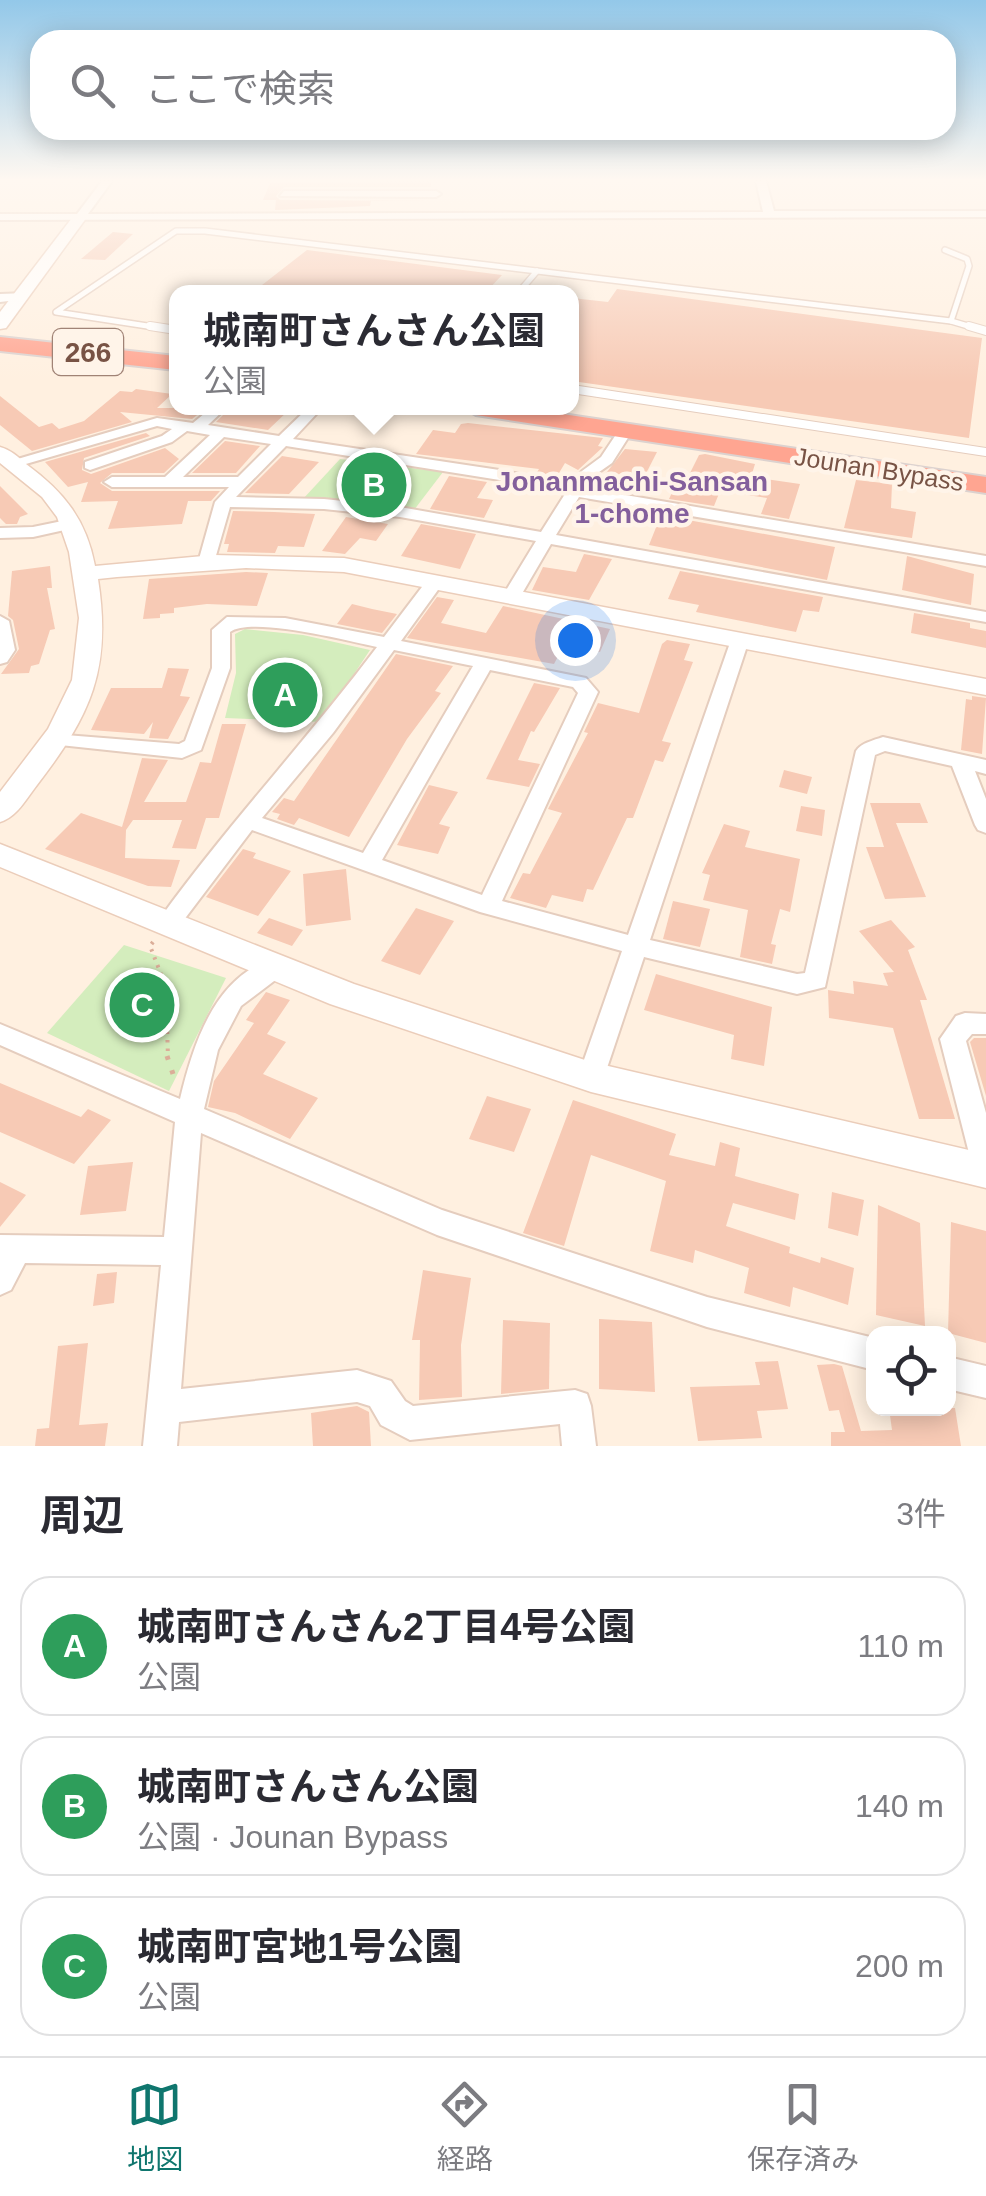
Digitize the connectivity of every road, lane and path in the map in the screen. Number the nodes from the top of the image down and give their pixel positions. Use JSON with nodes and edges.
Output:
{"nodes":[{"id":1,"x":57,"y":248,"type":"edge"},
{"id":2,"x":150,"y":248,"type":"edge"},
{"id":3,"x":351,"y":248,"type":"edge"},
{"id":4,"x":944,"y":250,"type":"dead end"},
{"id":5,"x":537,"y":272,"type":"junction"},
{"id":6,"x":525,"y":285,"type":"edge"},
{"id":7,"x":22,"y":296,"type":"junction"},
{"id":8,"x":0,"y":298,"type":"edge"},
{"id":9,"x":951,"y":321,"type":"junction"},
{"id":10,"x":0,"y":324,"type":"edge"},
{"id":11,"x":169,"y":329,"type":"edge"},
{"id":12,"x":986,"y":330,"type":"edge"},
{"id":13,"x":0,"y":344,"type":"edge"},
{"id":14,"x":169,"y":362,"type":"edge"},
{"id":15,"x":579,"y":390,"type":"edge"},
{"id":16,"x":208,"y":415,"type":"edge"},
{"id":17,"x":308,"y":415,"type":"edge"},
{"id":18,"x":524,"y":415,"type":"edge"},
{"id":19,"x":189,"y":428,"type":"junction"},
{"id":20,"x":626,"y":430,"type":"junction"},
{"id":21,"x":220,"y":433,"type":"junction"},
{"id":22,"x":279,"y":443,"type":"junction"},
{"id":23,"x":986,"y":452,"type":"edge"},
{"id":24,"x":6,"y":458,"type":"edge"},
{"id":25,"x":90,"y":465,"type":"dead end"},
{"id":26,"x":170,"y":481,"type":"junction"},
{"id":27,"x":112,"y":482,"type":"dead end"},
{"id":28,"x":242,"y":482,"type":"junction"},
{"id":29,"x":396,"y":482,"type":"joint"},
{"id":30,"x":986,"y":485,"type":"edge"},
{"id":31,"x":574,"y":491,"type":"junction"},
{"id":32,"x":223,"y":502,"type":"junction"},
{"id":33,"x":344,"y":507,"type":"junction"},
{"id":34,"x":72,"y":524,"type":"junction"},
{"id":35,"x":332,"y":527,"type":"dead end"},
{"id":36,"x":0,"y":532,"type":"edge"},
{"id":37,"x":545,"y":540,"type":"junction"},
{"id":38,"x":207,"y":560,"type":"junction"},
{"id":39,"x":986,"y":561,"type":"edge"},
{"id":40,"x":85,"y":574,"type":"junction"},
{"id":41,"x":434,"y":582,"type":"junction"},
{"id":42,"x":511,"y":598,"type":"junction"},
{"id":43,"x":986,"y":616,"type":"edge"},
{"id":44,"x":0,"y":621,"type":"edge"},
{"id":45,"x":740,"y":640,"type":"junction"},
{"id":46,"x":387,"y":643,"type":"junction"},
{"id":47,"x":0,"y":658,"type":"edge"},
{"id":48,"x":484,"y":663,"type":"junction"},
{"id":49,"x":986,"y":687,"type":"edge"},
{"id":50,"x":60,"y":738,"type":"junction"},
{"id":51,"x":960,"y":762,"type":"junction"},
{"id":52,"x":986,"y":767,"type":"edge"},
{"id":53,"x":0,"y":812,"type":"edge"},
{"id":54,"x":249,"y":821,"type":"junction"},
{"id":55,"x":986,"y":825,"type":"edge"},
{"id":56,"x":0,"y":855,"type":"edge"},
{"id":57,"x":368,"y":864,"type":"junction"},
{"id":58,"x":488,"y":906,"type":"junction"},
{"id":59,"x":169,"y":924,"type":"junction"},
{"id":60,"x":635,"y":946,"type":"junction"},
{"id":61,"x":273,"y":968,"type":"junction"},
{"id":62,"x":986,"y":1024,"type":"edge"},
{"id":63,"x":0,"y":1034,"type":"edge"},
{"id":64,"x":590,"y":1076,"type":"junction"},
{"id":65,"x":184,"y":1115,"type":"junction"},
{"id":66,"x":986,"y":1168,"type":"edge"},
{"id":67,"x":8,"y":1251,"type":"edge"},
{"id":68,"x":174,"y":1251,"type":"junction"},
{"id":69,"x":0,"y":1280,"type":"edge"},
{"id":70,"x":866,"y":1352,"type":"edge"},
{"id":71,"x":956,"y":1374,"type":"edge"},
{"id":72,"x":986,"y":1382,"type":"edge"},
{"id":73,"x":162,"y":1407,"type":"junction"},
{"id":74,"x":160,"y":1446,"type":"edge"},
{"id":75,"x":578,"y":1446,"type":"edge"}],
"edges":[{"from":1,"to":7,"type":"street"},
{"from":2,"to":11,"type":"lane"},
{"from":3,"to":5,"type":"lane"},
{"from":4,"to":9,"type":"lane"},
{"from":5,"to":6,"type":"lane"},
{"from":5,"to":9,"type":"lane"},
{"from":7,"to":8,"type":"street"},
{"from":7,"to":10,"type":"street"},
{"from":9,"to":12,"type":"lane"},
{"from":13,"to":14,"type":"highway","number":"266"},
{"from":15,"to":23,"type":"lane"},
{"from":16,"to":19,"type":"street"},
{"from":17,"to":22,"type":"street"},
{"from":18,"to":20,"type":"highway","name":"Jounan Bypass"},
{"from":19,"to":21,"type":"street"},
{"from":19,"to":24,"type":"street"},
{"from":19,"to":25,"type":"street"},
{"from":20,"to":30,"type":"highway","name":"Jounan Bypass"},
{"from":20,"to":31,"type":"street"},
{"from":21,"to":22,"type":"street"},
{"from":21,"to":26,"type":"street"},
{"from":22,"to":28,"type":"street"},
{"from":22,"to":31,"type":"street"},
{"from":24,"to":34,"type":"street"},
{"from":26,"to":27,"type":"street"},
{"from":26,"to":28,"type":"street"},
{"from":28,"to":32,"type":"street"},
{"from":29,"to":29,"type":"path"},
{"from":31,"to":37,"type":"street"},
{"from":31,"to":39,"type":"street"},
{"from":32,"to":33,"type":"street"},
{"from":32,"to":38,"type":"street"},
{"from":33,"to":35,"type":"street"},
{"from":33,"to":37,"type":"street"},
{"from":34,"to":36,"type":"street"},
{"from":34,"to":40,"type":"street"},
{"from":37,"to":42,"type":"street"},
{"from":37,"to":43,"type":"street"},
{"from":38,"to":40,"type":"street"},
{"from":38,"to":41,"type":"street"},
{"from":40,"to":50,"type":"street"},
{"from":41,"to":42,"type":"street"},
{"from":41,"to":46,"type":"street"},
{"from":42,"to":45,"type":"street"},
{"from":44,"to":47,"type":"street"},
{"from":45,"to":49,"type":"street"},
{"from":45,"to":60,"type":"street"},
{"from":46,"to":48,"type":"street"},
{"from":46,"to":50,"type":"street"},
{"from":46,"to":54,"type":"street"},
{"from":48,"to":57,"type":"street"},
{"from":48,"to":58,"type":"street"},
{"from":50,"to":53,"type":"street"},
{"from":51,"to":52,"type":"street"},
{"from":51,"to":55,"type":"street"},
{"from":51,"to":60,"type":"street"},
{"from":54,"to":57,"type":"street"},
{"from":54,"to":59,"type":"street"},
{"from":56,"to":59,"type":"street"},
{"from":57,"to":58,"type":"street"},
{"from":58,"to":60,"type":"street"},
{"from":59,"to":61,"type":"street"},
{"from":59,"to":65,"type":"path"},
{"from":60,"to":64,"type":"street"},
{"from":61,"to":64,"type":"street"},
{"from":61,"to":65,"type":"street"},
{"from":62,"to":66,"type":"street"},
{"from":63,"to":65,"type":"street"},
{"from":64,"to":66,"type":"street"},
{"from":65,"to":68,"type":"street"},
{"from":65,"to":70,"type":"street"},
{"from":67,"to":68,"type":"street"},
{"from":67,"to":69,"type":"street"},
{"from":68,"to":73,"type":"street"},
{"from":71,"to":72,"type":"street"},
{"from":73,"to":74,"type":"street"},
{"from":73,"to":75,"type":"street"}]}
